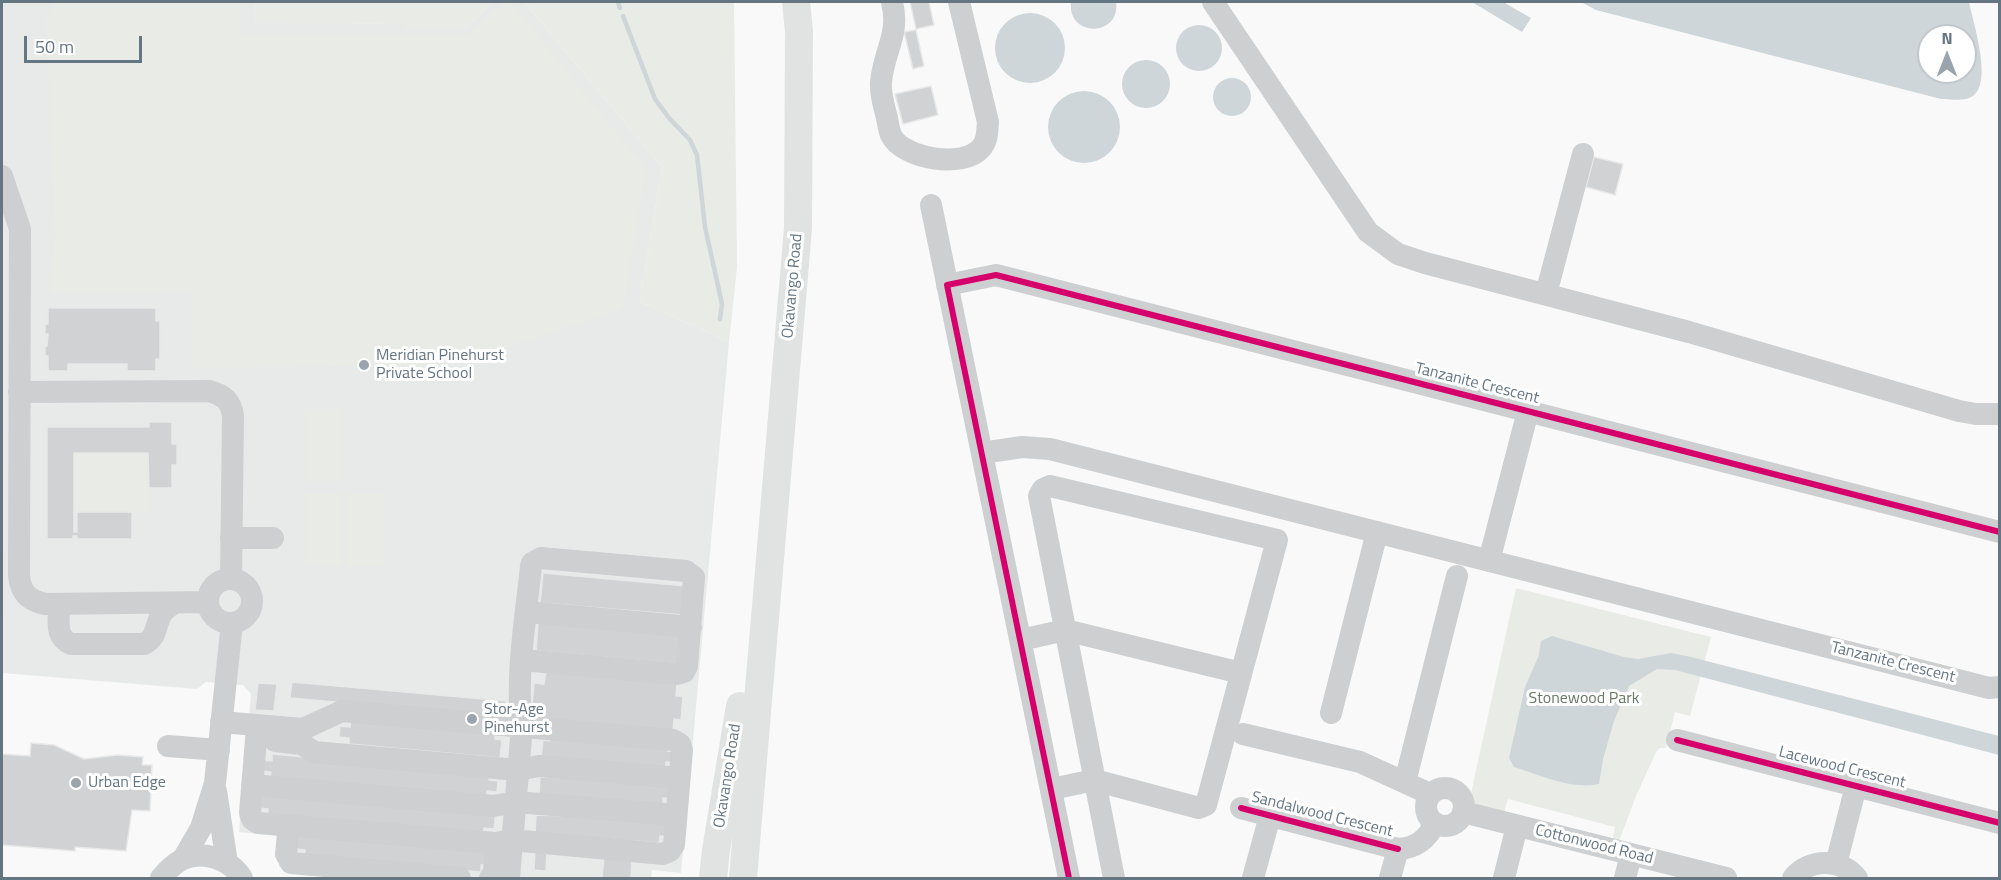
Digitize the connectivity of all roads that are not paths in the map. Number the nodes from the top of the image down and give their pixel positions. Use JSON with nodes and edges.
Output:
{"nodes":[{"id":1,"x":796,"y":2,"type":"edge"},
{"id":2,"x":892,"y":2,"type":"edge"},
{"id":3,"x":1213,"y":2,"type":"edge"},
{"id":4,"x":962,"y":3,"type":"edge"},
{"id":5,"x":1583,"y":154,"type":"dead end"},
{"id":6,"x":2,"y":181,"type":"edge"},
{"id":7,"x":931,"y":205,"type":"dead end"},
{"id":8,"x":947,"y":285,"type":"junction"},
{"id":9,"x":1546,"y":294,"type":"junction"},
{"id":10,"x":19,"y":392,"type":"junction"},
{"id":11,"x":1528,"y":411,"type":"junction"},
{"id":12,"x":2000,"y":414,"type":"edge"},
{"id":13,"x":982,"y":453,"type":"junction"},
{"id":14,"x":1377,"y":532,"type":"junction"},
{"id":15,"x":2000,"y":532,"type":"edge"},
{"id":16,"x":231,"y":538,"type":"junction"},
{"id":17,"x":273,"y":538,"type":"dead end"},
{"id":18,"x":1489,"y":561,"type":"junction"},
{"id":19,"x":768,"y":569,"type":"junction"},
{"id":20,"x":1457,"y":576,"type":"dead end"},
{"id":21,"x":231,"y":579,"type":"junction"},
{"id":22,"x":208,"y":602,"type":"junction"},
{"id":23,"x":175,"y":603,"type":"junction"},
{"id":24,"x":57,"y":604,"type":"junction"},
{"id":25,"x":527,"y":612,"type":"junction"},
{"id":26,"x":232,"y":623,"type":"junction"},
{"id":27,"x":691,"y":627,"type":"junction"},
{"id":28,"x":1065,"y":630,"type":"junction"},
{"id":29,"x":1021,"y":640,"type":"junction"},
{"id":30,"x":522,"y":660,"type":"junction"},
{"id":31,"x":1240,"y":673,"type":"junction"},
{"id":32,"x":2000,"y":687,"type":"edge"},
{"id":33,"x":1331,"y":713,"type":"dead end"},
{"id":34,"x":522,"y":727,"type":"junction"},
{"id":35,"x":1243,"y":734,"type":"dead end"},
{"id":36,"x":220,"y":736,"type":"junction"},
{"id":37,"x":303,"y":736,"type":"junction"},
{"id":38,"x":256,"y":740,"type":"junction"},
{"id":39,"x":1677,"y":740,"type":"dead end"},
{"id":40,"x":168,"y":746,"type":"dead end"},
{"id":41,"x":519,"y":770,"type":"junction"},
{"id":42,"x":680,"y":778,"type":"junction"},
{"id":43,"x":1094,"y":780,"type":"junction"},
{"id":44,"x":1405,"y":782,"type":"junction"},
{"id":45,"x":215,"y":783,"type":"junction"},
{"id":46,"x":252,"y":784,"type":"junction"},
{"id":47,"x":1856,"y":786,"type":"junction"},
{"id":48,"x":1052,"y":789,"type":"junction"},
{"id":49,"x":1430,"y":794,"type":"junction"},
{"id":50,"x":516,"y":801,"type":"junction"},
{"id":51,"x":1240,"y":808,"type":"dead end"},
{"id":52,"x":1463,"y":812,"type":"junction"},
{"id":53,"x":676,"y":815,"type":"junction"},
{"id":54,"x":1270,"y":816,"type":"junction"},
{"id":55,"x":1435,"y":823,"type":"junction"},
{"id":56,"x":2000,"y":823,"type":"edge"},
{"id":57,"x":289,"y":825,"type":"junction"},
{"id":58,"x":1517,"y":826,"type":"junction"},
{"id":59,"x":504,"y":842,"type":"junction"},
{"id":60,"x":1398,"y":849,"type":"junction"},
{"id":61,"x":1631,"y":855,"type":"junction"},
{"id":62,"x":1836,"y":864,"type":"junction"},
{"id":63,"x":171,"y":868,"type":"edge"},
{"id":64,"x":234,"y":871,"type":"edge"},
{"id":65,"x":145,"y":879,"type":"edge"},
{"id":66,"x":460,"y":879,"type":"edge"},
{"id":67,"x":490,"y":879,"type":"edge"},
{"id":68,"x":509,"y":879,"type":"edge"},
{"id":69,"x":713,"y":879,"type":"edge"},
{"id":70,"x":743,"y":879,"type":"edge"},
{"id":71,"x":1069,"y":879,"type":"edge"},
{"id":72,"x":1114,"y":879,"type":"edge"},
{"id":73,"x":1253,"y":879,"type":"edge"},
{"id":74,"x":1390,"y":879,"type":"edge"},
{"id":75,"x":1504,"y":879,"type":"edge"},
{"id":76,"x":1625,"y":879,"type":"edge"},
{"id":77,"x":1726,"y":879,"type":"edge"},
{"id":78,"x":1793,"y":879,"type":"edge"},
{"id":79,"x":1857,"y":879,"type":"edge"}],
"edges":[{"from":1,"to":19,"type":"main road","name":"Okavango Road"},
{"from":2,"to":4,"type":"street"},
{"from":3,"to":9,"type":"street"},
{"from":5,"to":9,"type":"street"},
{"from":6,"to":10,"type":"street"},
{"from":7,"to":8,"type":"street"},
{"from":8,"to":11,"type":"street","name":"Tanzanite Crescent"},
{"from":8,"to":13,"type":"street"},
{"from":9,"to":12,"type":"street"},
{"from":10,"to":16,"type":"street"},
{"from":10,"to":24,"type":"street"},
{"from":11,"to":15,"type":"street","name":"Tanzanite Crescent"},
{"from":11,"to":18,"type":"street"},
{"from":13,"to":14,"type":"street","name":"Tanzanite Crescent"},
{"from":13,"to":29,"type":"street"},
{"from":14,"to":18,"type":"street","name":"Tanzanite Crescent"},
{"from":14,"to":33,"type":"street"},
{"from":16,"to":17,"type":"street"},
{"from":16,"to":21,"type":"street"},
{"from":18,"to":32,"type":"street","name":"Tanzanite Crescent"},
{"from":19,"to":69,"type":"main road","name":"Okavango Road"},
{"from":19,"to":70,"type":"main road","name":"Okavango Road"},
{"from":20,"to":44,"type":"street"},
{"from":21,"to":22,"type":"street"},
{"from":21,"to":26,"type":"street"},
{"from":22,"to":23,"type":"street"},
{"from":22,"to":26,"type":"street"},
{"from":23,"to":24,"type":"street"},
{"from":23,"to":24,"type":"street"},
{"from":25,"to":27,"type":"street"},
{"from":25,"to":27,"type":"street"},
{"from":25,"to":30,"type":"street"},
{"from":26,"to":36,"type":"street"},
{"from":27,"to":30,"type":"street"},
{"from":28,"to":29,"type":"street"},
{"from":28,"to":31,"type":"street"},
{"from":28,"to":31,"type":"street"},
{"from":28,"to":43,"type":"street"},
{"from":29,"to":48,"type":"street"},
{"from":30,"to":34,"type":"street"},
{"from":31,"to":43,"type":"street"},
{"from":34,"to":37,"type":"street"},
{"from":34,"to":41,"type":"street"},
{"from":34,"to":42,"type":"street"},
{"from":35,"to":44,"type":"street"},
{"from":36,"to":37,"type":"street"},
{"from":36,"to":38,"type":"street"},
{"from":36,"to":40,"type":"street"},
{"from":36,"to":45,"type":"street"},
{"from":37,"to":38,"type":"street"},
{"from":37,"to":41,"type":"street"},
{"from":38,"to":46,"type":"street"},
{"from":39,"to":47,"type":"street","name":"Lacewood Crescent"},
{"from":41,"to":42,"type":"street"},
{"from":41,"to":50,"type":"street"},
{"from":42,"to":53,"type":"street"},
{"from":43,"to":48,"type":"street"},
{"from":43,"to":72,"type":"street"},
{"from":44,"to":49,"type":"street"},
{"from":45,"to":63,"type":"street"},
{"from":45,"to":64,"type":"street"},
{"from":46,"to":50,"type":"street"},
{"from":46,"to":57,"type":"street"},
{"from":47,"to":56,"type":"street","name":"Lacewood Crescent"},
{"from":47,"to":62,"type":"street"},
{"from":48,"to":71,"type":"street"},
{"from":49,"to":52,"type":"street"},
{"from":49,"to":55,"type":"street"},
{"from":50,"to":53,"type":"street"},
{"from":50,"to":59,"type":"street"},
{"from":51,"to":54,"type":"street","name":"Sandalwood Crescent"},
{"from":52,"to":55,"type":"street"},
{"from":52,"to":58,"type":"street","name":"Cottonwood Road"},
{"from":53,"to":59,"type":"street"},
{"from":54,"to":60,"type":"street","name":"Sandalwood Crescent"},
{"from":54,"to":73,"type":"street","name":"Sandalwood Crescent"},
{"from":55,"to":60,"type":"street","name":"Sandalwood Crescent"},
{"from":57,"to":59,"type":"street"},
{"from":57,"to":66,"type":"street"},
{"from":58,"to":61,"type":"street","name":"Cottonwood Road"},
{"from":58,"to":75,"type":"street"},
{"from":59,"to":67,"type":"street"},
{"from":59,"to":68,"type":"street"},
{"from":60,"to":74,"type":"street","name":"Sandalwood Crescent"},
{"from":61,"to":76,"type":"street"},
{"from":61,"to":77,"type":"street","name":"Cottonwood Road"},
{"from":62,"to":78,"type":"street"},
{"from":62,"to":79,"type":"street"},
{"from":63,"to":64,"type":"street"},
{"from":63,"to":65,"type":"street"}]}
